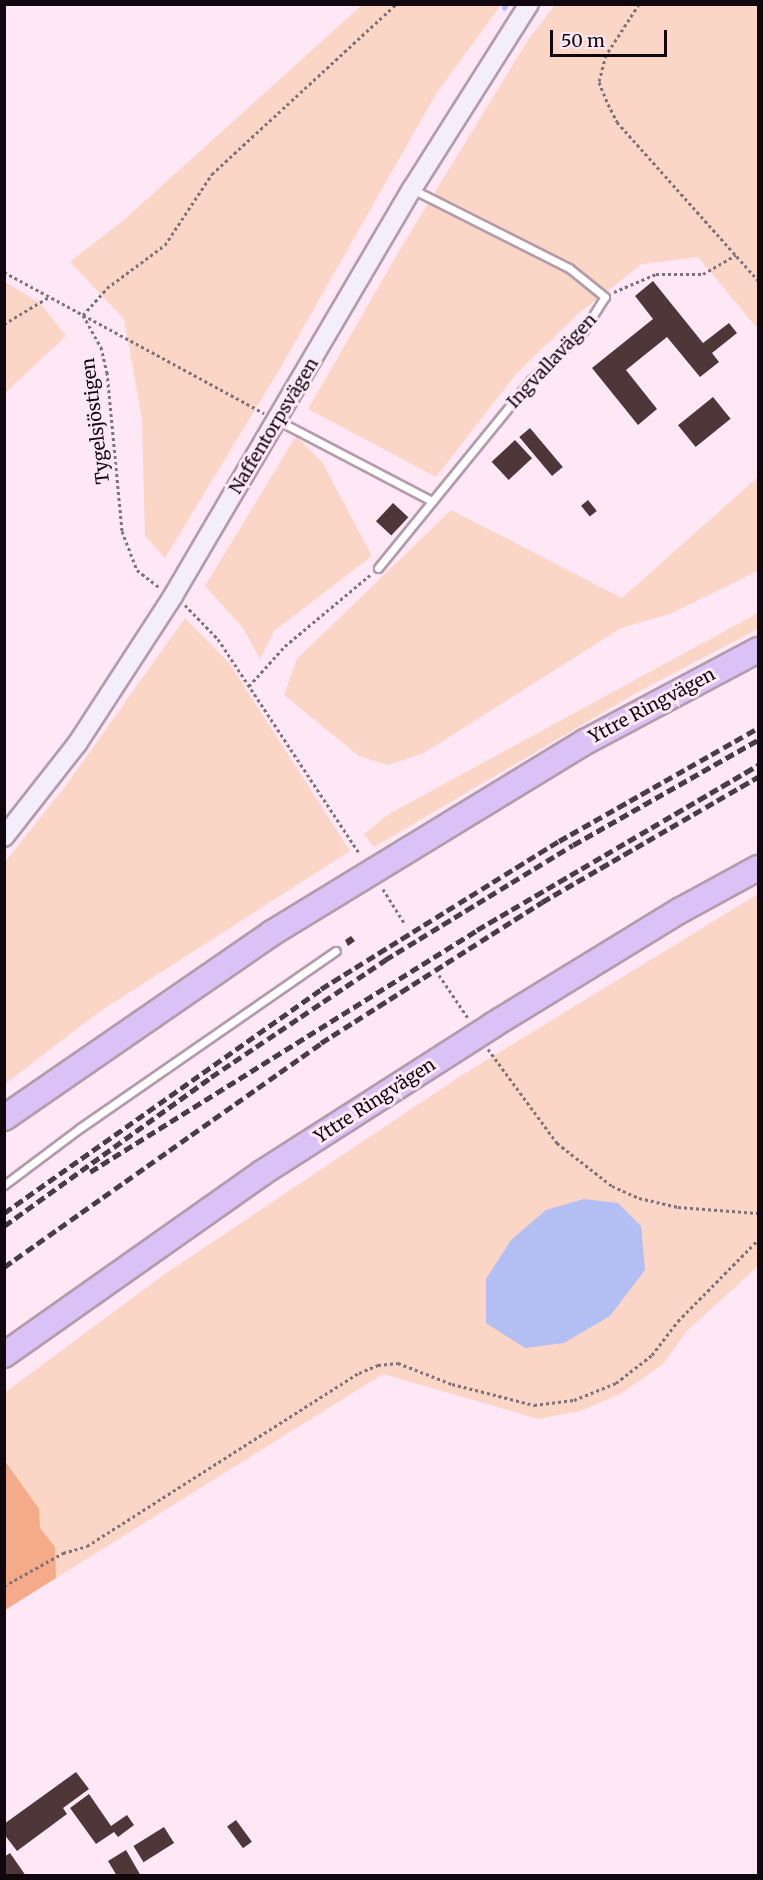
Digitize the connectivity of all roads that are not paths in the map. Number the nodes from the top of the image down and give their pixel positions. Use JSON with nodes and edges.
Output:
{"nodes":[{"id":1,"x":529,"y":4,"type":"edge"},
{"id":2,"x":412,"y":189,"type":"junction"},
{"id":3,"x":277,"y":420,"type":"junction"},
{"id":4,"x":432,"y":501,"type":"junction"},
{"id":5,"x":378,"y":568,"type":"road end"},
{"id":6,"x":759,"y":650,"type":"edge"},
{"id":7,"x":4,"y":837,"type":"edge"},
{"id":8,"x":759,"y":868,"type":"edge"},
{"id":9,"x":336,"y":951,"type":"dead end"},
{"id":10,"x":4,"y":1118,"type":"edge"},
{"id":11,"x":4,"y":1185,"type":"edge"},
{"id":12,"x":4,"y":1355,"type":"edge"}],
"edges":[{"from":1,"to":2,"type":"street","name":"Naffentorpsvägen"},
{"from":2,"to":3,"type":"street","name":"Naffentorpsvägen"},
{"from":2,"to":4,"type":"lane","name":"Ingvallavägen"},
{"from":3,"to":4,"type":"lane"},
{"from":3,"to":7,"type":"street","name":"Naffentorpsvägen"},
{"from":4,"to":5,"type":"lane","name":"Ingvallavägen"},
{"from":6,"to":10,"type":"highway","name":"Yttre Ringvägen"},
{"from":8,"to":12,"type":"highway","name":"Yttre Ringvägen"},
{"from":9,"to":11,"type":"lane"}]}
